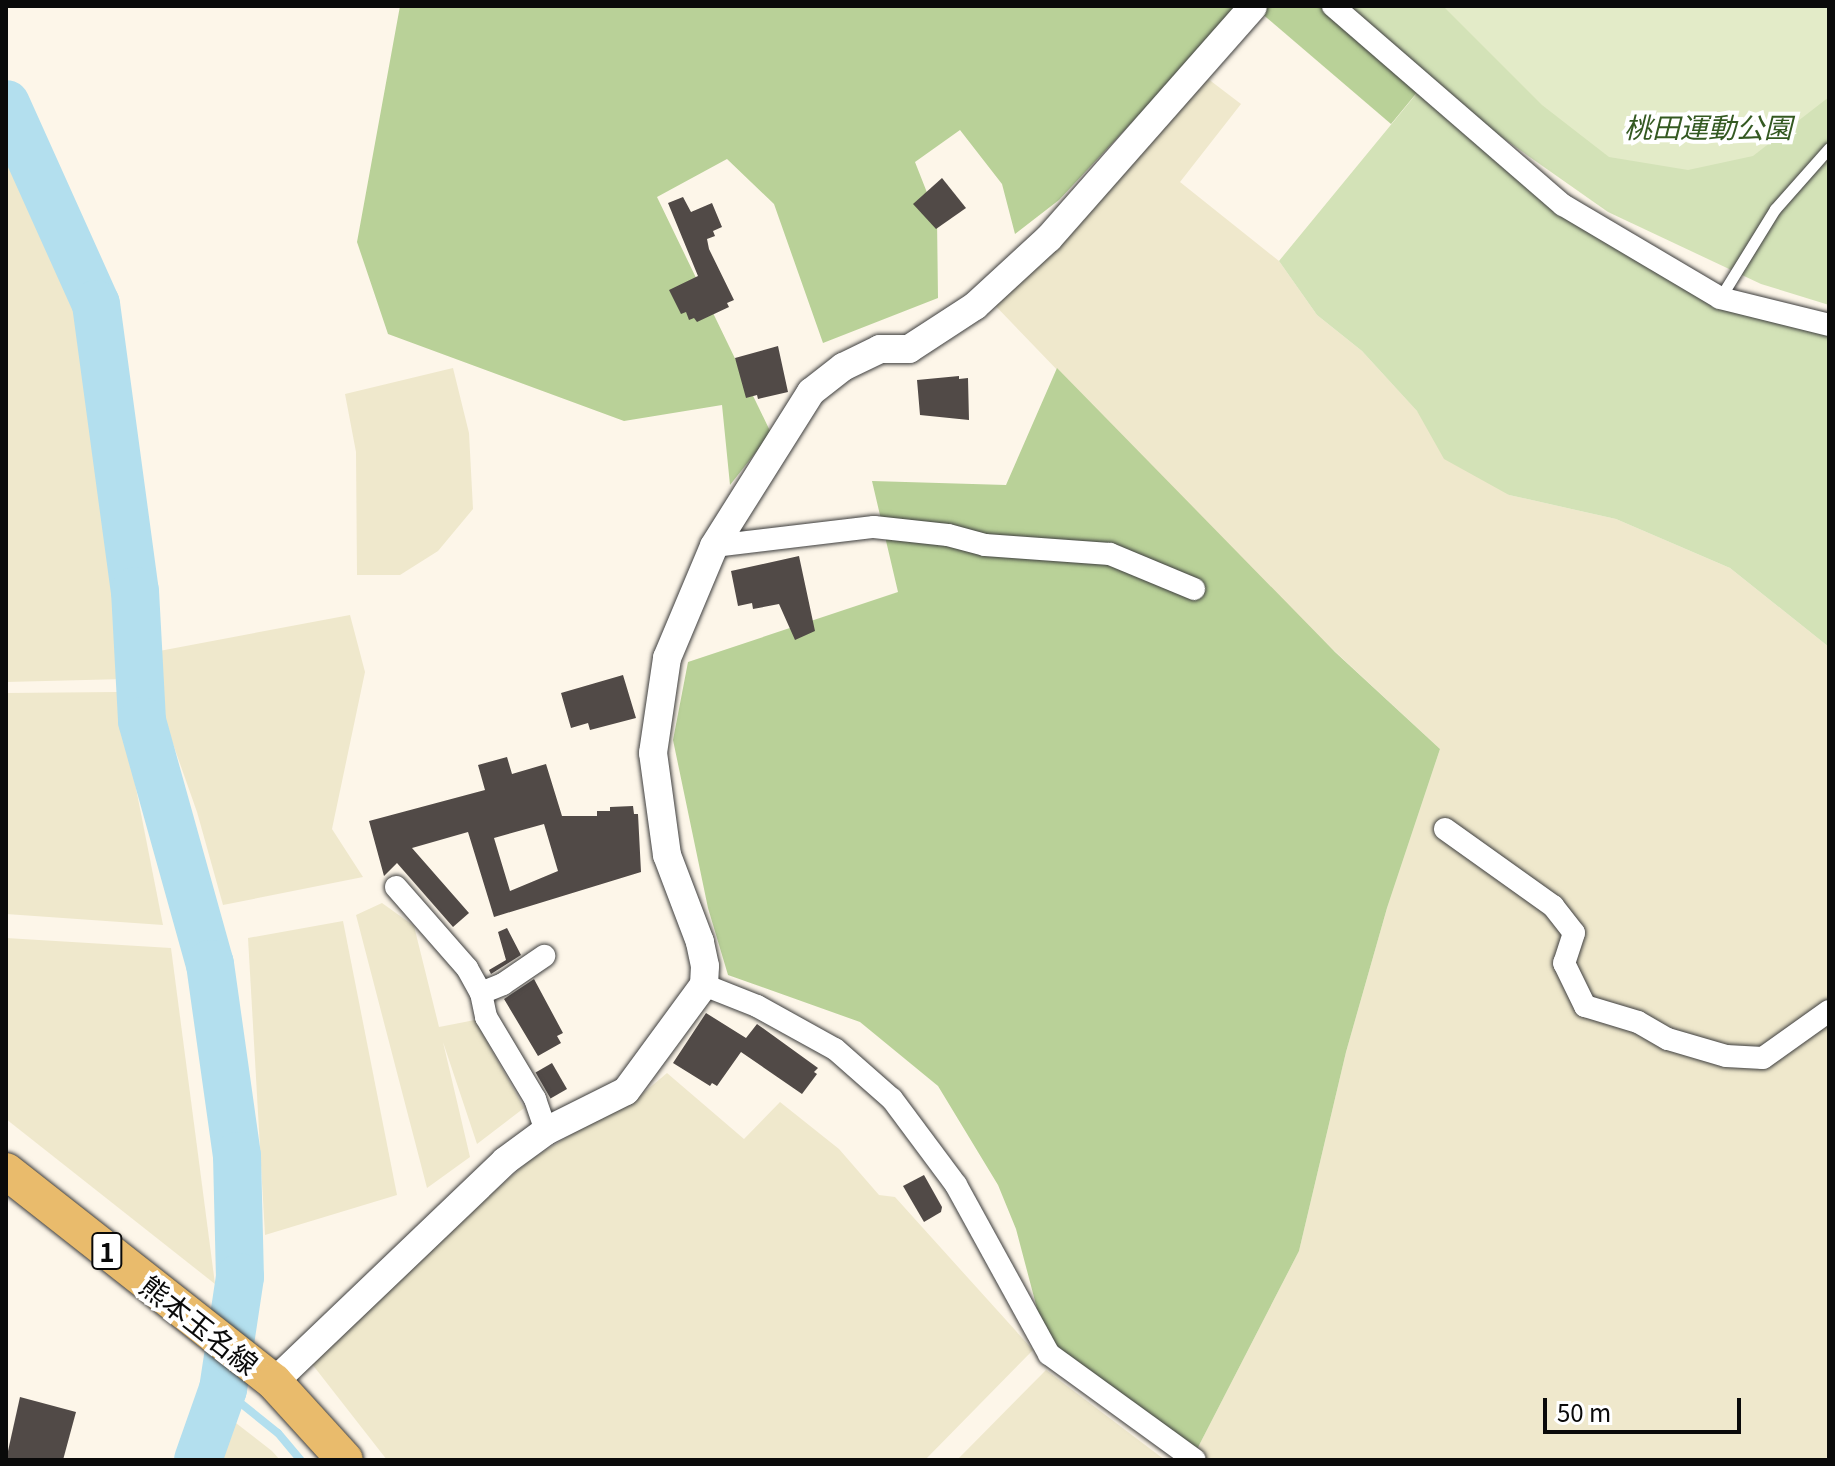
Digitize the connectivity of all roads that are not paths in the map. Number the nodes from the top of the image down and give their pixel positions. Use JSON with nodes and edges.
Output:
{"nodes":[{"id":1,"x":1253,"y":6,"type":"edge"},
{"id":2,"x":1333,"y":6,"type":"edge"},
{"id":3,"x":1829,"y":148,"type":"edge"},
{"id":4,"x":1720,"y":298,"type":"junction"},
{"id":5,"x":1829,"y":325,"type":"edge"},
{"id":6,"x":714,"y":546,"type":"junction"},
{"id":7,"x":1194,"y":589,"type":"dead end"},
{"id":8,"x":1445,"y":829,"type":"dead end"},
{"id":9,"x":396,"y":887,"type":"dead end"},
{"id":10,"x":544,"y":956,"type":"dead end"},
{"id":11,"x":704,"y":985,"type":"junction"},
{"id":12,"x":481,"y":993,"type":"junction"},
{"id":13,"x":1829,"y":1011,"type":"edge"},
{"id":14,"x":546,"y":1131,"type":"junction"},
{"id":15,"x":6,"y":1171,"type":"edge"},
{"id":16,"x":265,"y":1375,"type":"junction"},
{"id":17,"x":345,"y":1460,"type":"edge"},
{"id":18,"x":1195,"y":1460,"type":"edge"}],
"edges":[{"from":1,"to":6,"type":"street"},
{"from":2,"to":4,"type":"street"},
{"from":3,"to":4,"type":"lane"},
{"from":4,"to":5,"type":"street"},
{"from":6,"to":7,"type":"street"},
{"from":6,"to":11,"type":"street"},
{"from":8,"to":13,"type":"street"},
{"from":9,"to":12,"type":"street"},
{"from":10,"to":12,"type":"street"},
{"from":11,"to":14,"type":"street"},
{"from":11,"to":18,"type":"street"},
{"from":12,"to":14,"type":"street"},
{"from":14,"to":16,"type":"street"},
{"from":15,"to":16,"type":"main road","name":"熊本玉名線","number":"1"},
{"from":16,"to":17,"type":"main road","name":"熊本玉名線","number":"1"}]}
